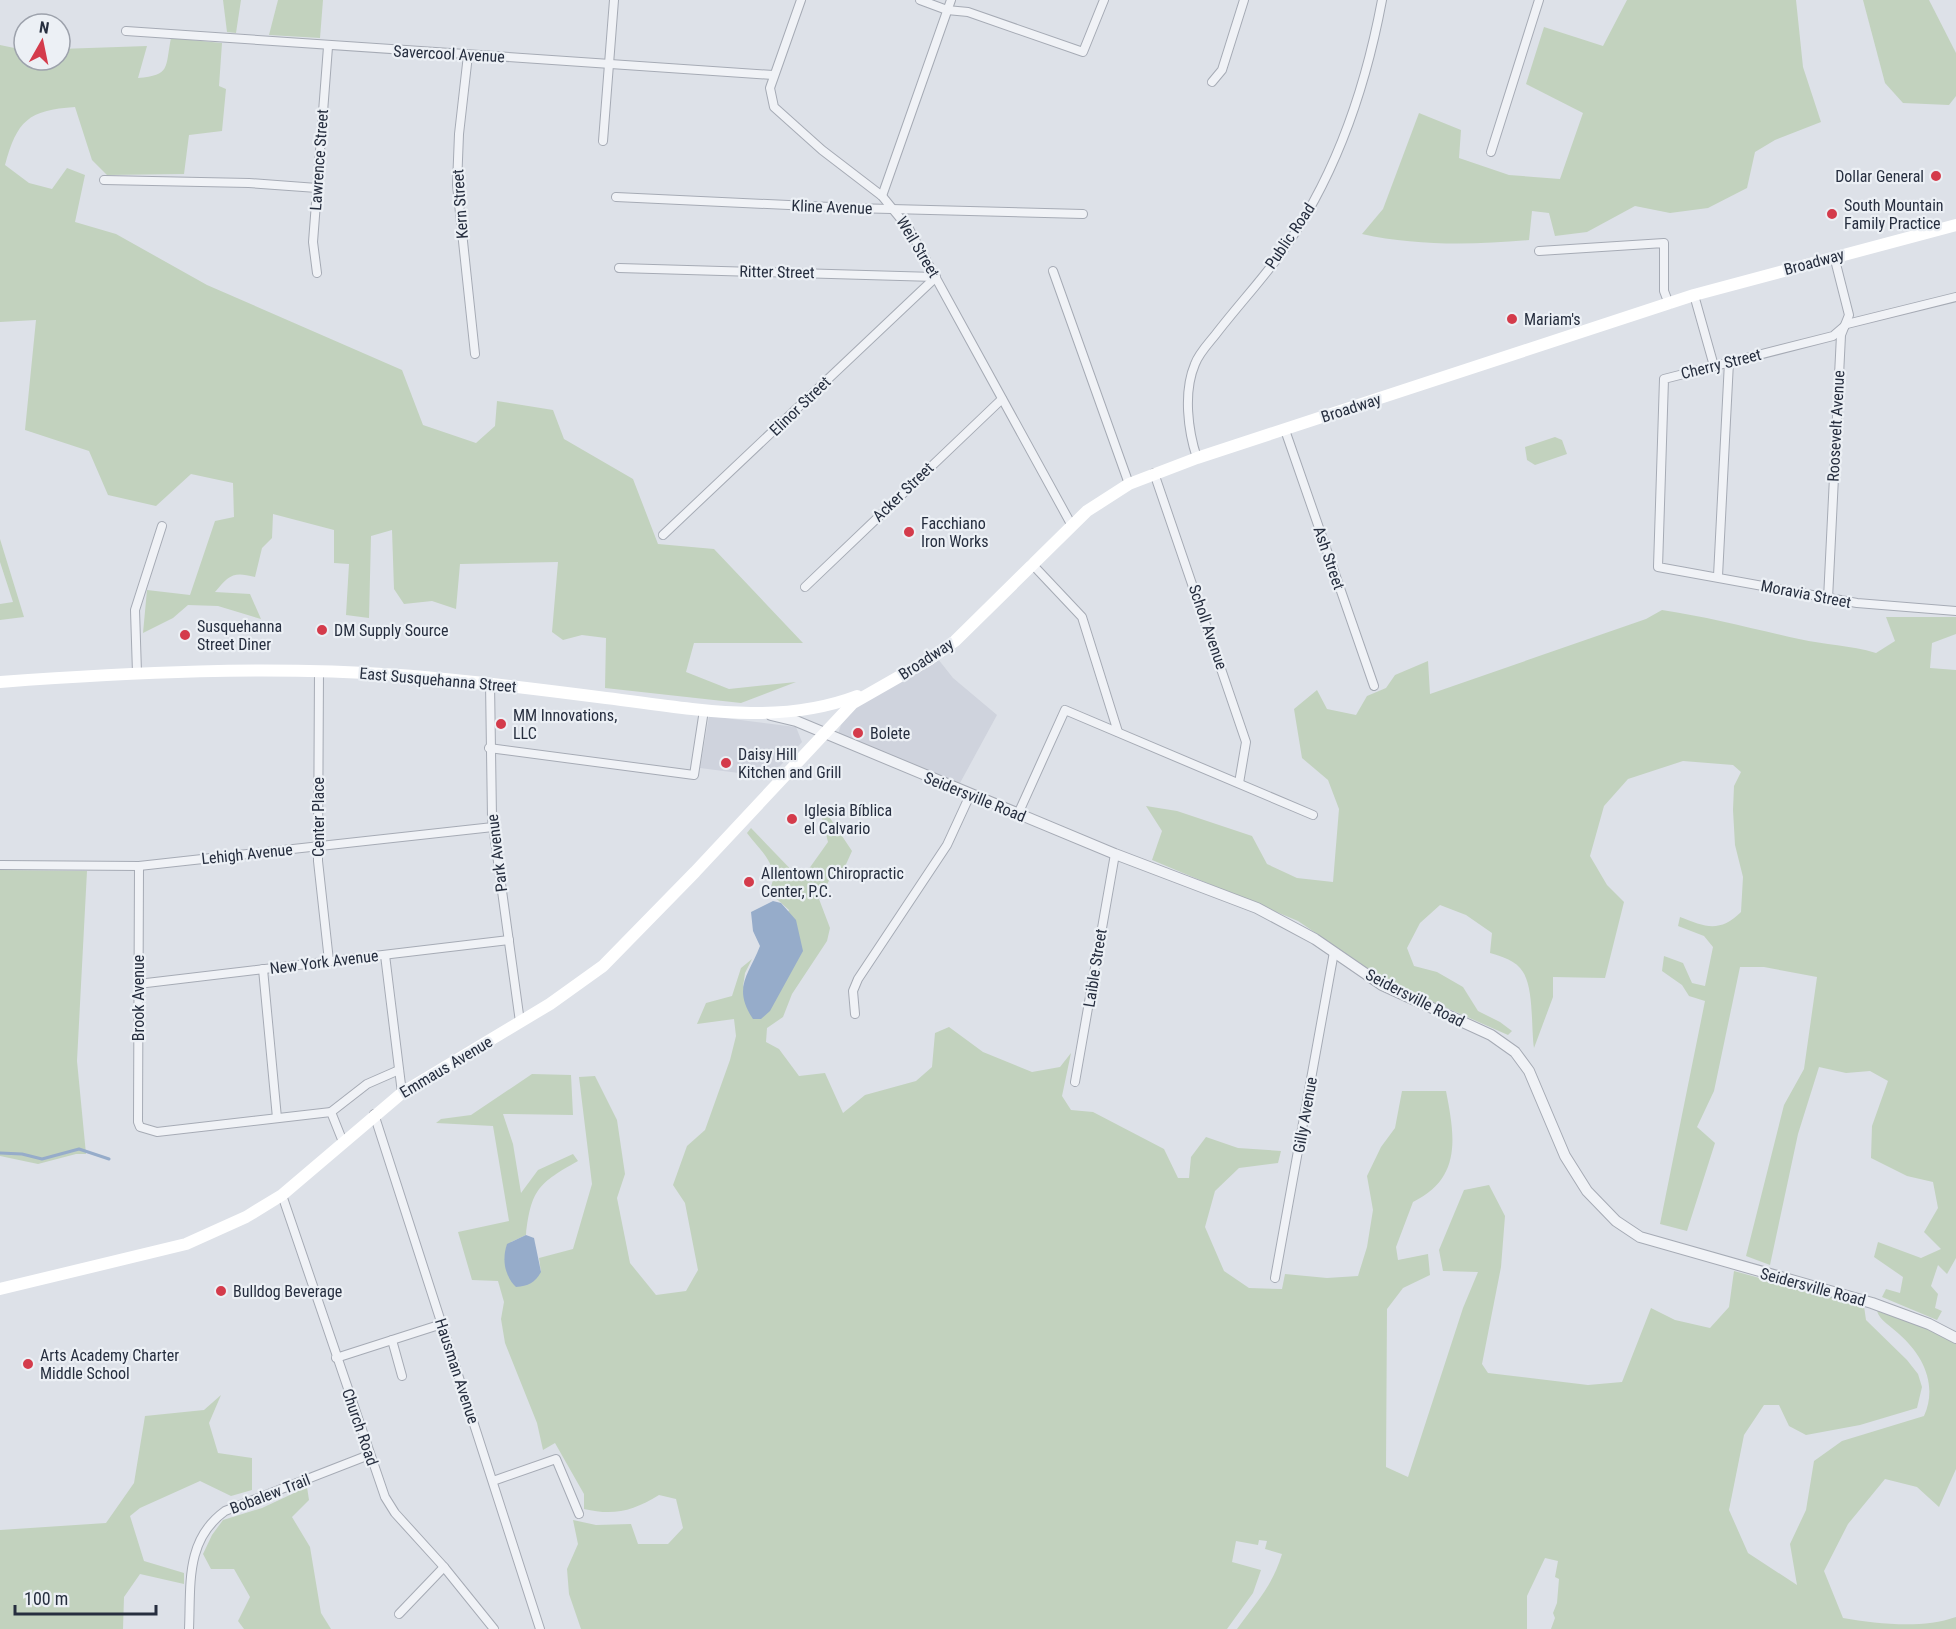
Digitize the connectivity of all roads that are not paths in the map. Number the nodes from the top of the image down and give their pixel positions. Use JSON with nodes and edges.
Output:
{"nodes":[{"id":1,"x":614,"y":0,"type":"edge"},
{"id":2,"x":801,"y":0,"type":"edge"},
{"id":3,"x":920,"y":0,"type":"edge"},
{"id":4,"x":951,"y":0,"type":"edge"},
{"id":5,"x":1104,"y":0,"type":"edge"},
{"id":6,"x":1244,"y":0,"type":"edge"},
{"id":7,"x":1382,"y":0,"type":"edge"},
{"id":8,"x":1538,"y":0,"type":"edge"},
{"id":9,"x":947,"y":9,"type":"junction"},
{"id":10,"x":126,"y":31,"type":"dead end"},
{"id":11,"x":328,"y":47,"type":"junction"},
{"id":12,"x":468,"y":55,"type":"junction"},
{"id":13,"x":609,"y":62,"type":"junction"},
{"id":14,"x":773,"y":75,"type":"junction"},
{"id":15,"x":1212,"y":82,"type":"dead end"},
{"id":16,"x":603,"y":141,"type":"dead end"},
{"id":17,"x":1491,"y":152,"type":"dead end"},
{"id":18,"x":104,"y":180,"type":"dead end"},
{"id":19,"x":317,"y":188,"type":"junction"},
{"id":20,"x":616,"y":196,"type":"dead end"},
{"id":21,"x":882,"y":196,"type":"junction"},
{"id":22,"x":894,"y":209,"type":"junction"},
{"id":23,"x":1083,"y":214,"type":"dead end"},
{"id":24,"x":1956,"y":225,"type":"edge"},
{"id":25,"x":1539,"y":251,"type":"dead end"},
{"id":26,"x":1834,"y":256,"type":"junction"},
{"id":27,"x":619,"y":268,"type":"dead end"},
{"id":28,"x":1053,"y":271,"type":"dead end"},
{"id":29,"x":317,"y":273,"type":"dead end"},
{"id":30,"x":936,"y":277,"type":"junction"},
{"id":31,"x":1694,"y":295,"type":"junction"},
{"id":32,"x":1956,"y":297,"type":"edge"},
{"id":33,"x":1669,"y":304,"type":"junction"},
{"id":34,"x":1846,"y":324,"type":"junction"},
{"id":35,"x":475,"y":354,"type":"dead end"},
{"id":36,"x":1729,"y":362,"type":"junction"},
{"id":37,"x":1714,"y":366,"type":"junction"},
{"id":38,"x":1002,"y":399,"type":"junction"},
{"id":39,"x":1285,"y":430,"type":"junction"},
{"id":40,"x":1197,"y":458,"type":"junction"},
{"id":41,"x":1154,"y":473,"type":"junction"},
{"id":42,"x":1130,"y":484,"type":"junction"},
{"id":43,"x":1071,"y":524,"type":"junction"},
{"id":44,"x":162,"y":526,"type":"dead end"},
{"id":45,"x":663,"y":535,"type":"dead end"},
{"id":46,"x":1032,"y":564,"type":"junction"},
{"id":47,"x":1658,"y":567,"type":"joint"},
{"id":48,"x":1718,"y":576,"type":"junction"},
{"id":49,"x":805,"y":587,"type":"dead end"},
{"id":50,"x":1828,"y":599,"type":"junction"},
{"id":51,"x":1956,"y":611,"type":"edge"},
{"id":52,"x":319,"y":671,"type":"junction"},
{"id":53,"x":137,"y":673,"type":"junction"},
{"id":54,"x":0,"y":682,"type":"edge"},
{"id":55,"x":490,"y":683,"type":"junction"},
{"id":56,"x":1374,"y":686,"type":"dead end"},
{"id":57,"x":872,"y":690,"type":"junction"},
{"id":58,"x":704,"y":710,"type":"junction"},
{"id":59,"x":767,"y":714,"type":"junction"},
{"id":60,"x":1118,"y":732,"type":"junction"},
{"id":61,"x":824,"y":734,"type":"junction"},
{"id":62,"x":489,"y":748,"type":"junction"},
{"id":63,"x":1239,"y":783,"type":"junction"},
{"id":64,"x":970,"y":795,"type":"junction"},
{"id":65,"x":1018,"y":814,"type":"junction"},
{"id":66,"x":1313,"y":815,"type":"dead end"},
{"id":67,"x":493,"y":828,"type":"junction"},
{"id":68,"x":318,"y":846,"type":"junction"},
{"id":69,"x":1115,"y":854,"type":"junction"},
{"id":70,"x":0,"y":865,"type":"edge"},
{"id":71,"x":139,"y":866,"type":"junction"},
{"id":72,"x":509,"y":940,"type":"junction"},
{"id":73,"x":1334,"y":952,"type":"junction"},
{"id":74,"x":385,"y":955,"type":"junction"},
{"id":75,"x":329,"y":961,"type":"junction"},
{"id":76,"x":263,"y":969,"type":"junction"},
{"id":77,"x":138,"y":984,"type":"junction"},
{"id":78,"x":855,"y":1014,"type":"dead end"},
{"id":79,"x":520,"y":1022,"type":"junction"},
{"id":80,"x":399,"y":1070,"type":"junction"},
{"id":81,"x":1075,"y":1082,"type":"dead end"},
{"id":82,"x":402,"y":1093,"type":"junction"},
{"id":83,"x":331,"y":1112,"type":"junction"},
{"id":84,"x":374,"y":1113,"type":"junction"},
{"id":85,"x":277,"y":1118,"type":"junction"},
{"id":86,"x":343,"y":1142,"type":"junction"},
{"id":87,"x":282,"y":1195,"type":"junction"},
{"id":88,"x":1275,"y":1278,"type":"dead end"},
{"id":89,"x":0,"y":1289,"type":"edge"},
{"id":90,"x":442,"y":1324,"type":"junction"},
{"id":91,"x":1956,"y":1338,"type":"edge"},
{"id":92,"x":392,"y":1340,"type":"junction"},
{"id":93,"x":336,"y":1359,"type":"junction"},
{"id":94,"x":402,"y":1376,"type":"dead end"},
{"id":95,"x":369,"y":1455,"type":"junction"},
{"id":96,"x":493,"y":1481,"type":"junction"},
{"id":97,"x":579,"y":1514,"type":"dead end"},
{"id":98,"x":444,"y":1567,"type":"junction"},
{"id":99,"x":399,"y":1614,"type":"dead end"},
{"id":100,"x":189,"y":1629,"type":"edge"},
{"id":101,"x":494,"y":1629,"type":"edge"},
{"id":102,"x":540,"y":1629,"type":"edge"}],
"edges":[{"from":1,"to":13,"type":"street"},
{"from":2,"to":14,"type":"street","name":"Weil Street"},
{"from":3,"to":9,"type":"street"},
{"from":4,"to":9,"type":"street"},
{"from":5,"to":9,"type":"street"},
{"from":6,"to":15,"type":"street"},
{"from":7,"to":40,"type":"street","name":"Public Road"},
{"from":8,"to":17,"type":"street"},
{"from":9,"to":21,"type":"street"},
{"from":10,"to":11,"type":"street","name":"Savercool Avenue"},
{"from":11,"to":12,"type":"street","name":"Savercool Avenue"},
{"from":11,"to":19,"type":"street","name":"Lawrence Street"},
{"from":12,"to":13,"type":"street","name":"Savercool Avenue"},
{"from":12,"to":35,"type":"street","name":"Kern Street"},
{"from":13,"to":14,"type":"street","name":"Savercool Avenue"},
{"from":13,"to":16,"type":"street"},
{"from":14,"to":21,"type":"street","name":"Weil Street"},
{"from":18,"to":19,"type":"street"},
{"from":19,"to":29,"type":"street","name":"Lawrence Street"},
{"from":20,"to":22,"type":"street","name":"Kline Avenue"},
{"from":21,"to":22,"type":"street","name":"Weil Street"},
{"from":22,"to":23,"type":"street","name":"Kline Avenue"},
{"from":22,"to":30,"type":"street","name":"Weil Street"},
{"from":24,"to":26,"type":"main road","name":"Broadway"},
{"from":25,"to":33,"type":"street"},
{"from":26,"to":31,"type":"main road","name":"Broadway"},
{"from":26,"to":34,"type":"street","name":"Roosevelt Avenue"},
{"from":27,"to":30,"type":"street","name":"Ritter Street"},
{"from":28,"to":42,"type":"street"},
{"from":30,"to":38,"type":"street","name":"Weil Street"},
{"from":30,"to":45,"type":"street","name":"Elinor Street"},
{"from":31,"to":33,"type":"main road","name":"Broadway"},
{"from":31,"to":37,"type":"street"},
{"from":32,"to":34,"type":"street","name":"Cherry Street"},
{"from":33,"to":39,"type":"main road","name":"Broadway"},
{"from":34,"to":36,"type":"street","name":"Cherry Street"},
{"from":34,"to":50,"type":"street","name":"Roosevelt Avenue"},
{"from":36,"to":37,"type":"street","name":"Cherry Street"},
{"from":36,"to":48,"type":"street"},
{"from":37,"to":47,"type":"street","name":"Cherry Street"},
{"from":38,"to":43,"type":"street","name":"Weil Street"},
{"from":38,"to":49,"type":"street","name":"Acker Street"},
{"from":39,"to":40,"type":"main road","name":"Broadway"},
{"from":39,"to":56,"type":"street","name":"Ash Street"},
{"from":40,"to":41,"type":"main road","name":"Broadway"},
{"from":41,"to":42,"type":"main road","name":"Broadway"},
{"from":41,"to":63,"type":"street","name":"Scholl Avenue"},
{"from":42,"to":43,"type":"main road","name":"Broadway"},
{"from":43,"to":46,"type":"main road","name":"Broadway"},
{"from":44,"to":53,"type":"street"},
{"from":46,"to":57,"type":"main road","name":"Broadway"},
{"from":46,"to":60,"type":"street"},
{"from":47,"to":48,"type":"street","name":"Moravia Street"},
{"from":48,"to":50,"type":"street","name":"Moravia Street"},
{"from":50,"to":51,"type":"street","name":"Moravia Street"},
{"from":52,"to":53,"type":"main road","name":"East Susquehanna Street"},
{"from":52,"to":55,"type":"main road","name":"East Susquehanna Street"},
{"from":52,"to":68,"type":"street","name":"Center Place"},
{"from":53,"to":54,"type":"main road","name":"East Susquehanna Street"},
{"from":55,"to":58,"type":"main road","name":"East Susquehanna Street"},
{"from":55,"to":62,"type":"street","name":"Park Avenue"},
{"from":57,"to":59,"type":"main road","name":"East Susquehanna Street"},
{"from":57,"to":61,"type":"main road","name":"Broadway"},
{"from":58,"to":59,"type":"main road","name":"East Susquehanna Street"},
{"from":58,"to":62,"type":"street"},
{"from":59,"to":61,"type":"street","name":"Seidersville Road"},
{"from":60,"to":63,"type":"street"},
{"from":60,"to":65,"type":"street"},
{"from":61,"to":64,"type":"street","name":"Seidersville Road"},
{"from":61,"to":79,"type":"main road","name":"Emmaus Avenue"},
{"from":62,"to":67,"type":"street","name":"Park Avenue"},
{"from":63,"to":66,"type":"street"},
{"from":64,"to":65,"type":"street","name":"Seidersville Road"},
{"from":64,"to":78,"type":"street"},
{"from":65,"to":69,"type":"street","name":"Seidersville Road"},
{"from":67,"to":68,"type":"street","name":"Lehigh Avenue"},
{"from":67,"to":72,"type":"street","name":"Park Avenue"},
{"from":68,"to":71,"type":"street","name":"Lehigh Avenue"},
{"from":68,"to":75,"type":"street","name":"Center Place"},
{"from":69,"to":73,"type":"street","name":"Seidersville Road"},
{"from":69,"to":81,"type":"street","name":"Laible Street"},
{"from":70,"to":71,"type":"street","name":"Lehigh Avenue"},
{"from":71,"to":77,"type":"street","name":"Brook Avenue"},
{"from":72,"to":74,"type":"street","name":"New York Avenue"},
{"from":72,"to":79,"type":"street","name":"Park Avenue"},
{"from":73,"to":88,"type":"street","name":"Gilly Avenue"},
{"from":73,"to":91,"type":"street","name":"Seidersville Road"},
{"from":74,"to":75,"type":"street","name":"New York Avenue"},
{"from":74,"to":80,"type":"street"},
{"from":75,"to":76,"type":"street","name":"New York Avenue"},
{"from":76,"to":77,"type":"street","name":"New York Avenue"},
{"from":76,"to":85,"type":"street"},
{"from":77,"to":85,"type":"street","name":"Brook Avenue"},
{"from":79,"to":82,"type":"main road","name":"Emmaus Avenue"},
{"from":80,"to":82,"type":"street"},
{"from":80,"to":83,"type":"street"},
{"from":82,"to":84,"type":"main road","name":"Emmaus Avenue"},
{"from":83,"to":85,"type":"street"},
{"from":83,"to":86,"type":"street"},
{"from":84,"to":86,"type":"main road","name":"Emmaus Avenue"},
{"from":84,"to":90,"type":"street","name":"Hausman Avenue"},
{"from":86,"to":87,"type":"main road","name":"Emmaus Avenue"},
{"from":87,"to":89,"type":"main road","name":"Emmaus Avenue"},
{"from":87,"to":93,"type":"street","name":"Church Road"},
{"from":90,"to":92,"type":"street"},
{"from":90,"to":96,"type":"street","name":"Hausman Avenue"},
{"from":92,"to":93,"type":"street"},
{"from":92,"to":94,"type":"street"},
{"from":93,"to":95,"type":"street","name":"Church Road"},
{"from":95,"to":98,"type":"street","name":"Church Road"},
{"from":95,"to":100,"type":"street","name":"Bobalew Trail"},
{"from":96,"to":97,"type":"street"},
{"from":96,"to":102,"type":"street","name":"Hausman Avenue"},
{"from":98,"to":99,"type":"street"},
{"from":98,"to":101,"type":"street","name":"Church Road"}]}
